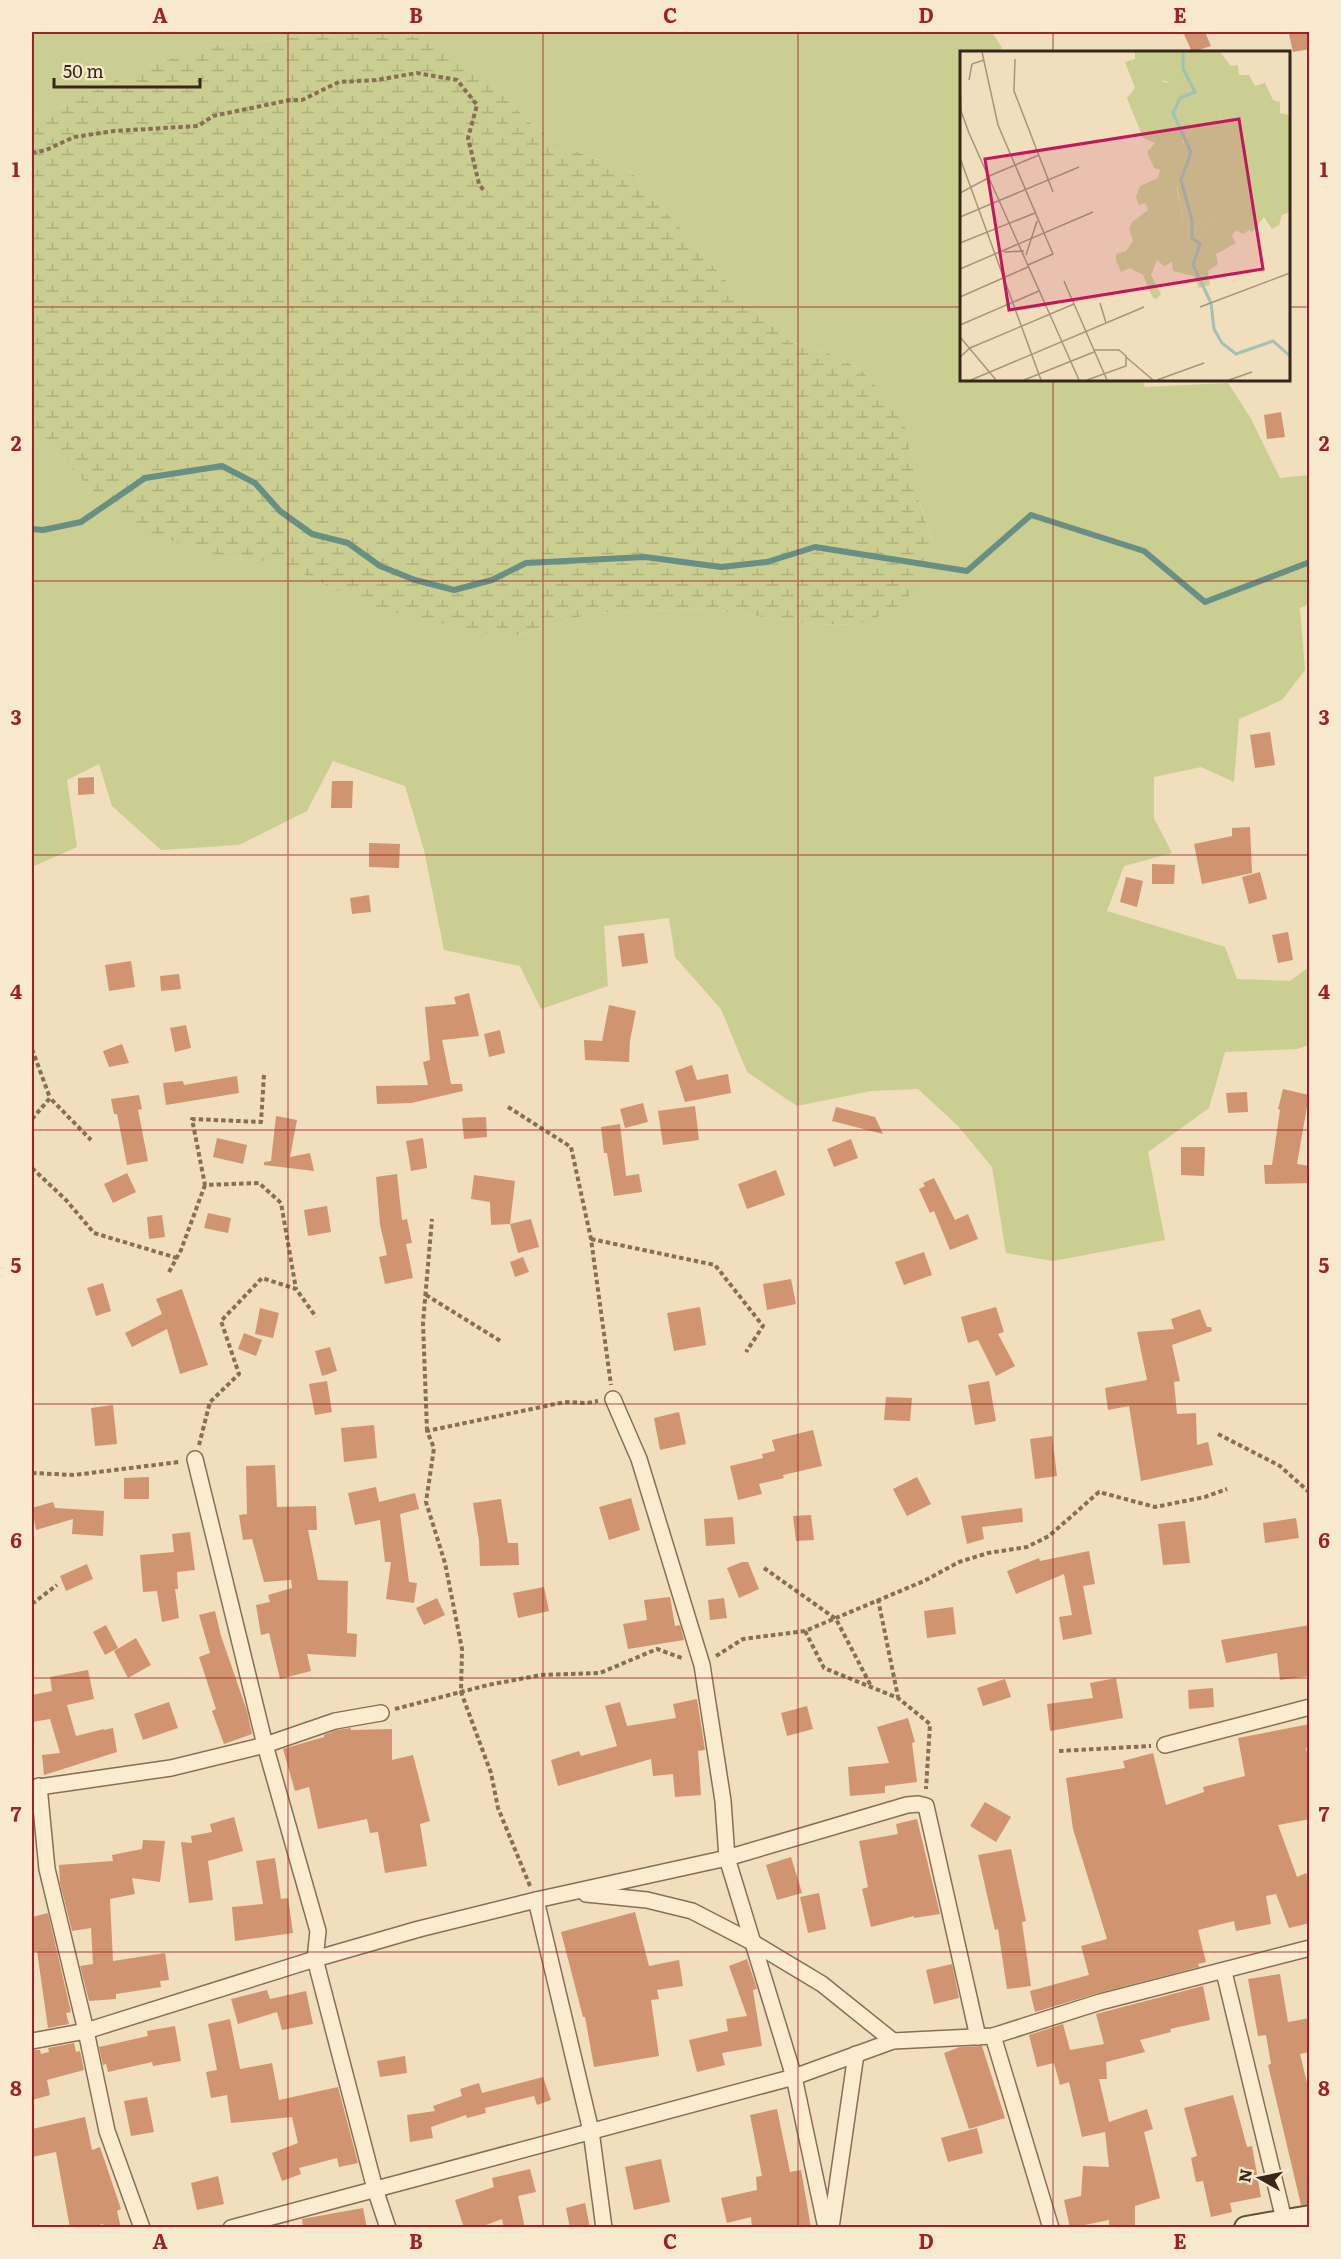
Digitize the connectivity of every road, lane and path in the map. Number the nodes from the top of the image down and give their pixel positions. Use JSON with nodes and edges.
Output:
{"nodes":[{"id":1,"x":32,"y":153,"type":"edge"},
{"id":2,"x":485,"y":192,"type":"dead end"},
{"id":3,"x":32,"y":1049,"type":"edge"},
{"id":4,"x":264,"y":1075,"type":"dead end"},
{"id":5,"x":50,"y":1098,"type":"junction"},
{"id":6,"x":508,"y":1107,"type":"dead end"},
{"id":7,"x":32,"y":1119,"type":"edge"},
{"id":8,"x":91,"y":1140,"type":"dead end"},
{"id":9,"x":32,"y":1168,"type":"edge"},
{"id":10,"x":205,"y":1185,"type":"junction"},
{"id":11,"x":432,"y":1219,"type":"dead end"},
{"id":12,"x":591,"y":1239,"type":"junction"},
{"id":13,"x":177,"y":1258,"type":"junction"},
{"id":14,"x":169,"y":1272,"type":"dead end"},
{"id":15,"x":296,"y":1289,"type":"junction"},
{"id":16,"x":426,"y":1295,"type":"junction"},
{"id":17,"x":316,"y":1317,"type":"dead end"},
{"id":18,"x":502,"y":1342,"type":"dead end"},
{"id":19,"x":746,"y":1352,"type":"dead end"},
{"id":20,"x":613,"y":1398,"type":"junction"},
{"id":21,"x":427,"y":1431,"type":"junction"},
{"id":22,"x":1218,"y":1434,"type":"dead end"},
{"id":23,"x":195,"y":1459,"type":"junction"},
{"id":24,"x":32,"y":1473,"type":"edge"},
{"id":25,"x":1227,"y":1489,"type":"dead end"},
{"id":26,"x":1310,"y":1493,"type":"edge"},
{"id":27,"x":764,"y":1568,"type":"dead end"},
{"id":28,"x":57,"y":1586,"type":"dead end"},
{"id":29,"x":878,"y":1599,"type":"junction"},
{"id":30,"x":32,"y":1604,"type":"edge"},
{"id":31,"x":836,"y":1619,"type":"junction"},
{"id":32,"x":805,"y":1631,"type":"junction"},
{"id":33,"x":702,"y":1665,"type":"junction"},
{"id":34,"x":871,"y":1687,"type":"junction"},
{"id":35,"x":461,"y":1692,"type":"junction"},
{"id":36,"x":898,"y":1698,"type":"junction"},
{"id":37,"x":1310,"y":1707,"type":"edge"},
{"id":38,"x":381,"y":1713,"type":"joint"},
{"id":39,"x":265,"y":1745,"type":"junction"},
{"id":40,"x":1165,"y":1745,"type":"joint"},
{"id":41,"x":1059,"y":1751,"type":"dead end"},
{"id":42,"x":35,"y":1787,"type":"edge"},
{"id":43,"x":926,"y":1806,"type":"junction"},
{"id":44,"x":727,"y":1858,"type":"junction"},
{"id":45,"x":569,"y":1893,"type":"junction"},
{"id":46,"x":536,"y":1900,"type":"junction"},
{"id":47,"x":752,"y":1942,"type":"junction"},
{"id":48,"x":1310,"y":1948,"type":"edge"},
{"id":49,"x":315,"y":1959,"type":"junction"},
{"id":50,"x":1224,"y":1972,"type":"junction"},
{"id":51,"x":86,"y":2031,"type":"junction"},
{"id":52,"x":986,"y":2036,"type":"junction"},
{"id":53,"x":32,"y":2041,"type":"edge"},
{"id":54,"x":893,"y":2041,"type":"junction"},
{"id":55,"x":856,"y":2054,"type":"junction"},
{"id":56,"x":794,"y":2077,"type":"junction"},
{"id":57,"x":591,"y":2131,"type":"junction"},
{"id":58,"x":375,"y":2189,"type":"junction"},
{"id":59,"x":1310,"y":2217,"type":"edge"},
{"id":60,"x":1285,"y":2224,"type":"edge"},
{"id":61,"x":142,"y":2228,"type":"edge"},
{"id":62,"x":231,"y":2228,"type":"edge"},
{"id":63,"x":388,"y":2228,"type":"edge"},
{"id":64,"x":604,"y":2228,"type":"edge"},
{"id":65,"x":826,"y":2228,"type":"edge"},
{"id":66,"x":831,"y":2228,"type":"edge"},
{"id":67,"x":1051,"y":2228,"type":"edge"},
{"id":68,"x":1246,"y":2228,"type":"edge"}],
"edges":[{"from":1,"to":2,"type":"path"},
{"from":3,"to":5,"type":"path"},
{"from":4,"to":10,"type":"path"},
{"from":5,"to":7,"type":"path"},
{"from":5,"to":8,"type":"path"},
{"from":6,"to":12,"type":"path"},
{"from":9,"to":13,"type":"path"},
{"from":10,"to":13,"type":"path"},
{"from":10,"to":15,"type":"path"},
{"from":11,"to":16,"type":"path"},
{"from":12,"to":19,"type":"path"},
{"from":12,"to":20,"type":"path"},
{"from":13,"to":14,"type":"path"},
{"from":15,"to":17,"type":"path"},
{"from":15,"to":23,"type":"path"},
{"from":16,"to":18,"type":"path"},
{"from":16,"to":21,"type":"path"},
{"from":20,"to":21,"type":"path"},
{"from":20,"to":33,"type":"street"},
{"from":21,"to":35,"type":"path"},
{"from":22,"to":26,"type":"path"},
{"from":23,"to":24,"type":"path"},
{"from":23,"to":39,"type":"street"},
{"from":25,"to":29,"type":"path"},
{"from":27,"to":31,"type":"path"},
{"from":28,"to":30,"type":"path"},
{"from":29,"to":31,"type":"path"},
{"from":29,"to":36,"type":"path"},
{"from":31,"to":32,"type":"path"},
{"from":31,"to":34,"type":"path"},
{"from":32,"to":33,"type":"path"},
{"from":32,"to":34,"type":"path"},
{"from":33,"to":35,"type":"path"},
{"from":33,"to":44,"type":"street"},
{"from":34,"to":36,"type":"path"},
{"from":35,"to":38,"type":"path"},
{"from":35,"to":46,"type":"path"},
{"from":36,"to":43,"type":"path"},
{"from":37,"to":40,"type":"street"},
{"from":38,"to":39,"type":"street"},
{"from":39,"to":42,"type":"street"},
{"from":39,"to":49,"type":"street"},
{"from":40,"to":41,"type":"path"},
{"from":42,"to":51,"type":"street"},
{"from":43,"to":44,"type":"street"},
{"from":43,"to":52,"type":"street"},
{"from":44,"to":45,"type":"street"},
{"from":44,"to":47,"type":"street"},
{"from":45,"to":46,"type":"street"},
{"from":45,"to":47,"type":"street"},
{"from":46,"to":49,"type":"street"},
{"from":46,"to":57,"type":"street"},
{"from":47,"to":54,"type":"street"},
{"from":47,"to":56,"type":"street"},
{"from":48,"to":50,"type":"street"},
{"from":49,"to":51,"type":"street"},
{"from":49,"to":58,"type":"street"},
{"from":50,"to":52,"type":"street"},
{"from":50,"to":60,"type":"street"},
{"from":51,"to":53,"type":"street"},
{"from":51,"to":61,"type":"street"},
{"from":52,"to":54,"type":"street"},
{"from":52,"to":67,"type":"street"},
{"from":54,"to":55,"type":"street"},
{"from":55,"to":56,"type":"street"},
{"from":55,"to":66,"type":"street"},
{"from":56,"to":57,"type":"street"},
{"from":56,"to":65,"type":"street"},
{"from":57,"to":58,"type":"street"},
{"from":57,"to":64,"type":"street"},
{"from":58,"to":62,"type":"street"},
{"from":58,"to":63,"type":"street"},
{"from":59,"to":60,"type":"street"},
{"from":60,"to":68,"type":"street"}]}
